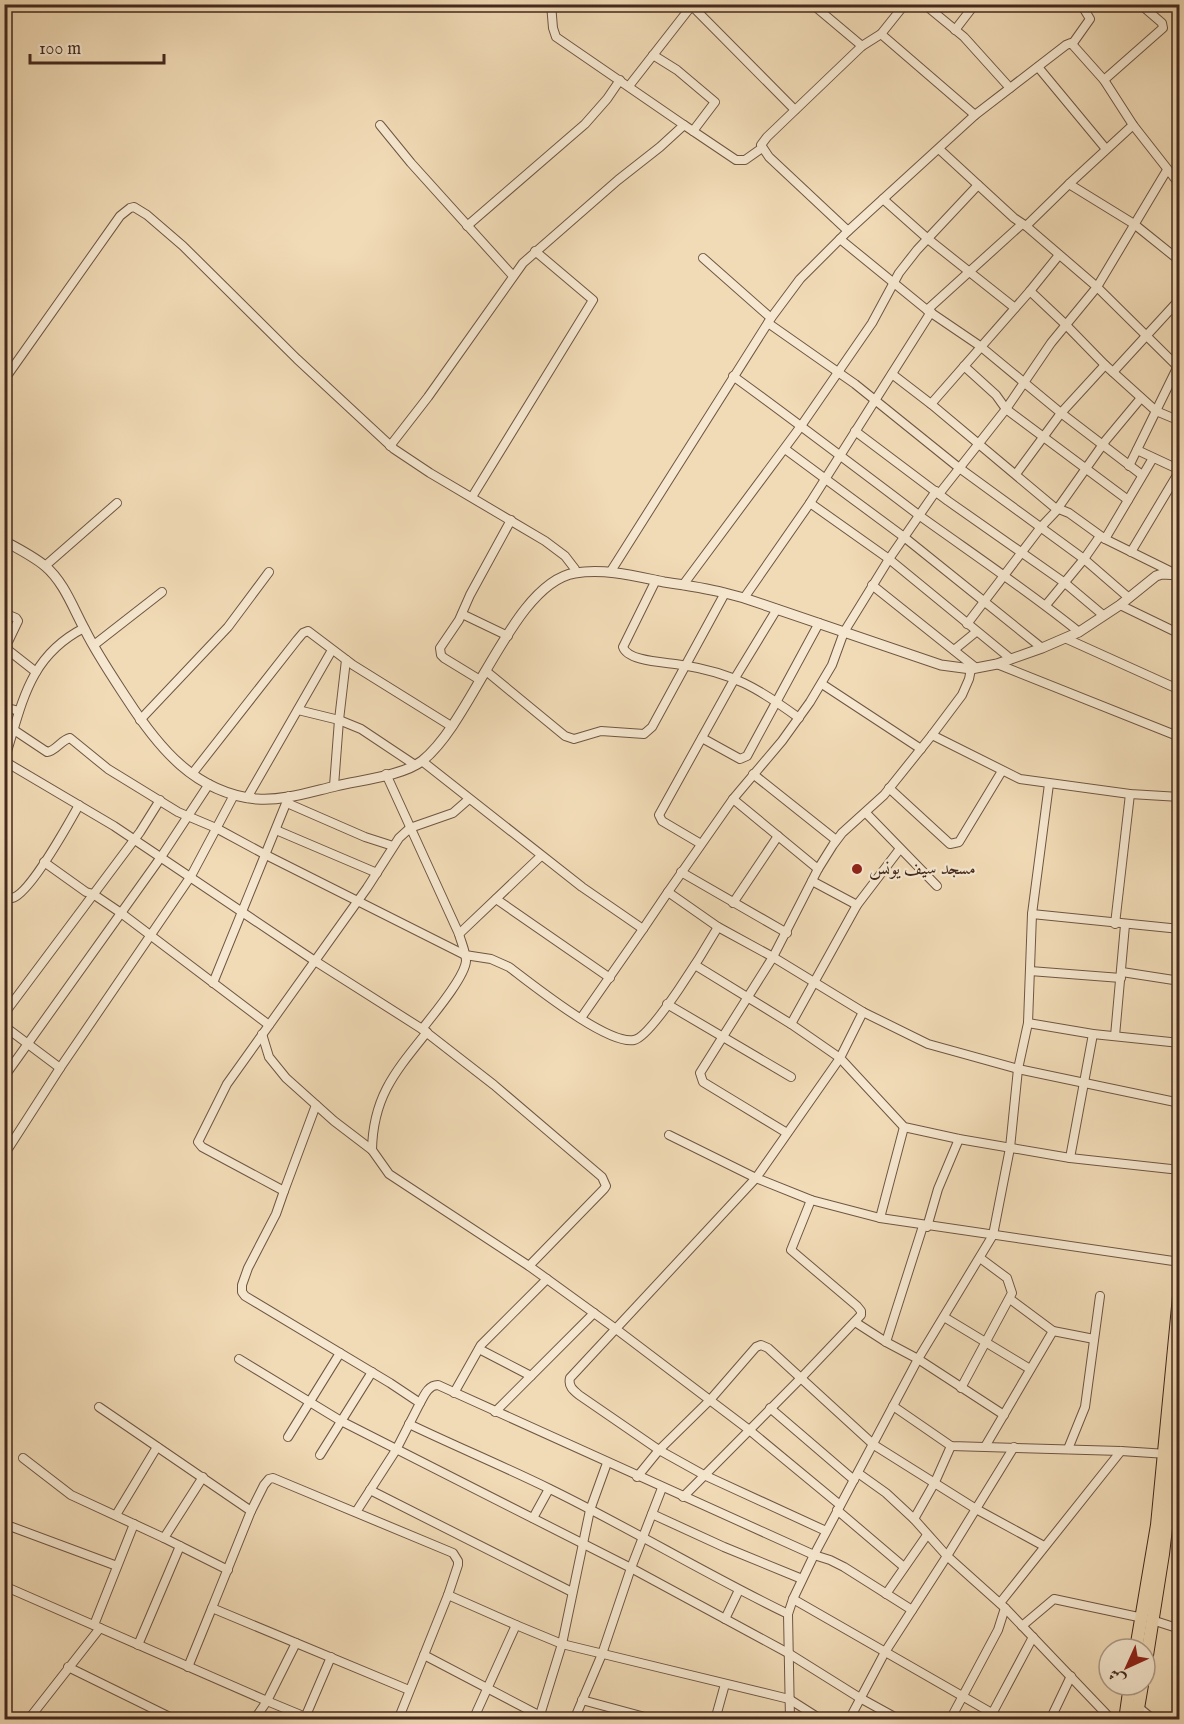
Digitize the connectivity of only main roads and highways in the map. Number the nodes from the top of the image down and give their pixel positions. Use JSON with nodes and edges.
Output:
{"nodes":[{"id":1,"x":1179,"y":1286,"type":"edge"},
{"id":2,"x":1179,"y":1410,"type":"edge"},
{"id":3,"x":1169,"y":1455,"type":"junction"},
{"id":4,"x":1176,"y":1480,"type":"edge"},
{"id":5,"x":1147,"y":1619,"type":"junction"},
{"id":6,"x":1140,"y":1637,"type":"edge"},
{"id":7,"x":1146,"y":1637,"type":"edge"},
{"id":8,"x":1129,"y":1697,"type":"edge"},
{"id":9,"x":1140,"y":1697,"type":"edge"},
{"id":10,"x":1137,"y":1713,"type":"edge"},
{"id":11,"x":1125,"y":1719,"type":"edge"}],
"edges":[{"from":1,"to":3,"type":"main road"},
{"from":2,"to":3,"type":"main road"},
{"from":3,"to":4,"type":"main road"},
{"from":3,"to":5,"type":"main road"},
{"from":4,"to":5,"type":"main road"},
{"from":5,"to":6,"type":"main road"},
{"from":5,"to":7,"type":"main road"},
{"from":8,"to":11,"type":"main road"},
{"from":9,"to":10,"type":"main road"}]}
